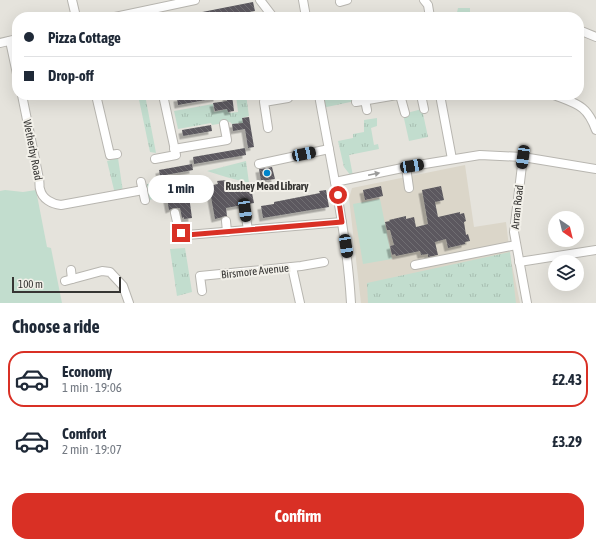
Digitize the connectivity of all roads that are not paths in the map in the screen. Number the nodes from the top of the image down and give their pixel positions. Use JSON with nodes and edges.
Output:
{"nodes":[{"id":1,"x":72,"y":0,"type":"edge"},
{"id":2,"x":195,"y":0,"type":"edge"},
{"id":3,"x":260,"y":0,"type":"edge"},
{"id":4,"x":303,"y":0,"type":"edge"},
{"id":5,"x":424,"y":0,"type":"edge"},
{"id":6,"x":75,"y":12,"type":"edge"},
{"id":7,"x":151,"y":12,"type":"edge"},
{"id":8,"x":269,"y":12,"type":"edge"},
{"id":9,"x":305,"y":12,"type":"edge"},
{"id":10,"x":429,"y":12,"type":"edge"},
{"id":11,"x":584,"y":32,"type":"edge"},
{"id":12,"x":596,"y":37,"type":"edge"},
{"id":13,"x":12,"y":40,"type":"edge"},
{"id":14,"x":0,"y":43,"type":"edge"},
{"id":15,"x":23,"y":100,"type":"edge"},
{"id":16,"x":97,"y":100,"type":"edge"},
{"id":17,"x":164,"y":100,"type":"edge"},
{"id":18,"x":272,"y":100,"type":"edge"},
{"id":19,"x":321,"y":100,"type":"edge"},
{"id":20,"x":365,"y":100,"type":"joint"},
{"id":21,"x":401,"y":100,"type":"edge"},
{"id":22,"x":422,"y":100,"type":"edge"},
{"id":23,"x":441,"y":100,"type":"edge"},
{"id":24,"x":566,"y":100,"type":"edge"},
{"id":25,"x":356,"y":102,"type":"dead end"},
{"id":26,"x":424,"y":109,"type":"dead end"},
{"id":27,"x":367,"y":110,"type":"dead end"},
{"id":28,"x":405,"y":113,"type":"dead end"},
{"id":29,"x":224,"y":124,"type":"dead end"},
{"id":30,"x":268,"y":128,"type":"dead end"},
{"id":31,"x":596,"y":130,"type":"edge"},
{"id":32,"x":174,"y":149,"type":"junction"},
{"id":33,"x":329,"y":149,"type":"junction"},
{"id":34,"x":111,"y":155,"type":"dead end"},
{"id":35,"x":523,"y":157,"type":"junction"},
{"id":36,"x":155,"y":159,"type":"dead end"},
{"id":37,"x":452,"y":159,"type":"junction"},
{"id":38,"x":259,"y":164,"type":"dead end"},
{"id":39,"x":406,"y":167,"type":"junction"},
{"id":40,"x":596,"y":170,"type":"edge"},
{"id":41,"x":336,"y":182,"type":"junction"},
{"id":42,"x":409,"y":188,"type":"dead end"},
{"id":43,"x":145,"y":200,"type":"dead end"},
{"id":44,"x":245,"y":210,"type":"dead end"},
{"id":45,"x":176,"y":213,"type":"dead end"},
{"id":46,"x":226,"y":221,"type":"dead end"},
{"id":47,"x":342,"y":222,"type":"junction"},
{"id":48,"x":248,"y":230,"type":"junction"},
{"id":49,"x":227,"y":232,"type":"junction"},
{"id":50,"x":516,"y":245,"type":"junction"},
{"id":51,"x":596,"y":250,"type":"edge"},
{"id":52,"x":324,"y":262,"type":"dead end"},
{"id":53,"x":519,"y":262,"type":"junction"},
{"id":54,"x":415,"y":266,"type":"dead end"},
{"id":55,"x":292,"y":267,"type":"junction"},
{"id":56,"x":71,"y":270,"type":"dead end"},
{"id":57,"x":202,"y":291,"type":"dead end"},
{"id":58,"x":129,"y":303,"type":"edge"},
{"id":59,"x":300,"y":303,"type":"edge"},
{"id":60,"x":351,"y":303,"type":"edge"},
{"id":61,"x":526,"y":303,"type":"edge"}],
"edges":[{"from":1,"to":6,"type":"street"},
{"from":2,"to":7,"type":"street"},
{"from":3,"to":8,"type":"street"},
{"from":4,"to":9,"type":"street"},
{"from":5,"to":10,"type":"street"},
{"from":11,"to":12,"type":"street"},
{"from":13,"to":14,"type":"street"},
{"from":15,"to":43,"type":"street","name":"Wetherby Road"},
{"from":16,"to":34,"type":"street"},
{"from":17,"to":32,"type":"street"},
{"from":18,"to":30,"type":"street"},
{"from":19,"to":33,"type":"street"},
{"from":20,"to":25,"type":"street"},
{"from":20,"to":27,"type":"street"},
{"from":21,"to":28,"type":"street"},
{"from":22,"to":26,"type":"street"},
{"from":23,"to":37,"type":"street"},
{"from":24,"to":31,"type":"street"},
{"from":29,"to":32,"type":"street"},
{"from":32,"to":36,"type":"street"},
{"from":33,"to":38,"type":"street"},
{"from":33,"to":41,"type":"street"},
{"from":35,"to":37,"type":"street"},
{"from":35,"to":40,"type":"street"},
{"from":35,"to":50,"type":"street","name":"Arran Road"},
{"from":37,"to":39,"type":"street"},
{"from":41,"to":39,"type":"street","one_way":true},
{"from":39,"to":42,"type":"street"},
{"from":41,"to":47,"type":"street"},
{"from":44,"to":48,"type":"street"},
{"from":45,"to":49,"type":"street"},
{"from":46,"to":49,"type":"street"},
{"from":47,"to":48,"type":"street"},
{"from":47,"to":60,"type":"street"},
{"from":48,"to":49,"type":"street"},
{"from":50,"to":53,"type":"street","name":"Arran Road"},
{"from":50,"to":54,"type":"street"},
{"from":51,"to":53,"type":"street"},
{"from":52,"to":55,"type":"street","name":"Birsmore Avenue"},
{"from":53,"to":61,"type":"street","name":"Arran Road"},
{"from":55,"to":57,"type":"street","name":"Birsmore Avenue"},
{"from":55,"to":59,"type":"street"},
{"from":56,"to":58,"type":"street"}]}
